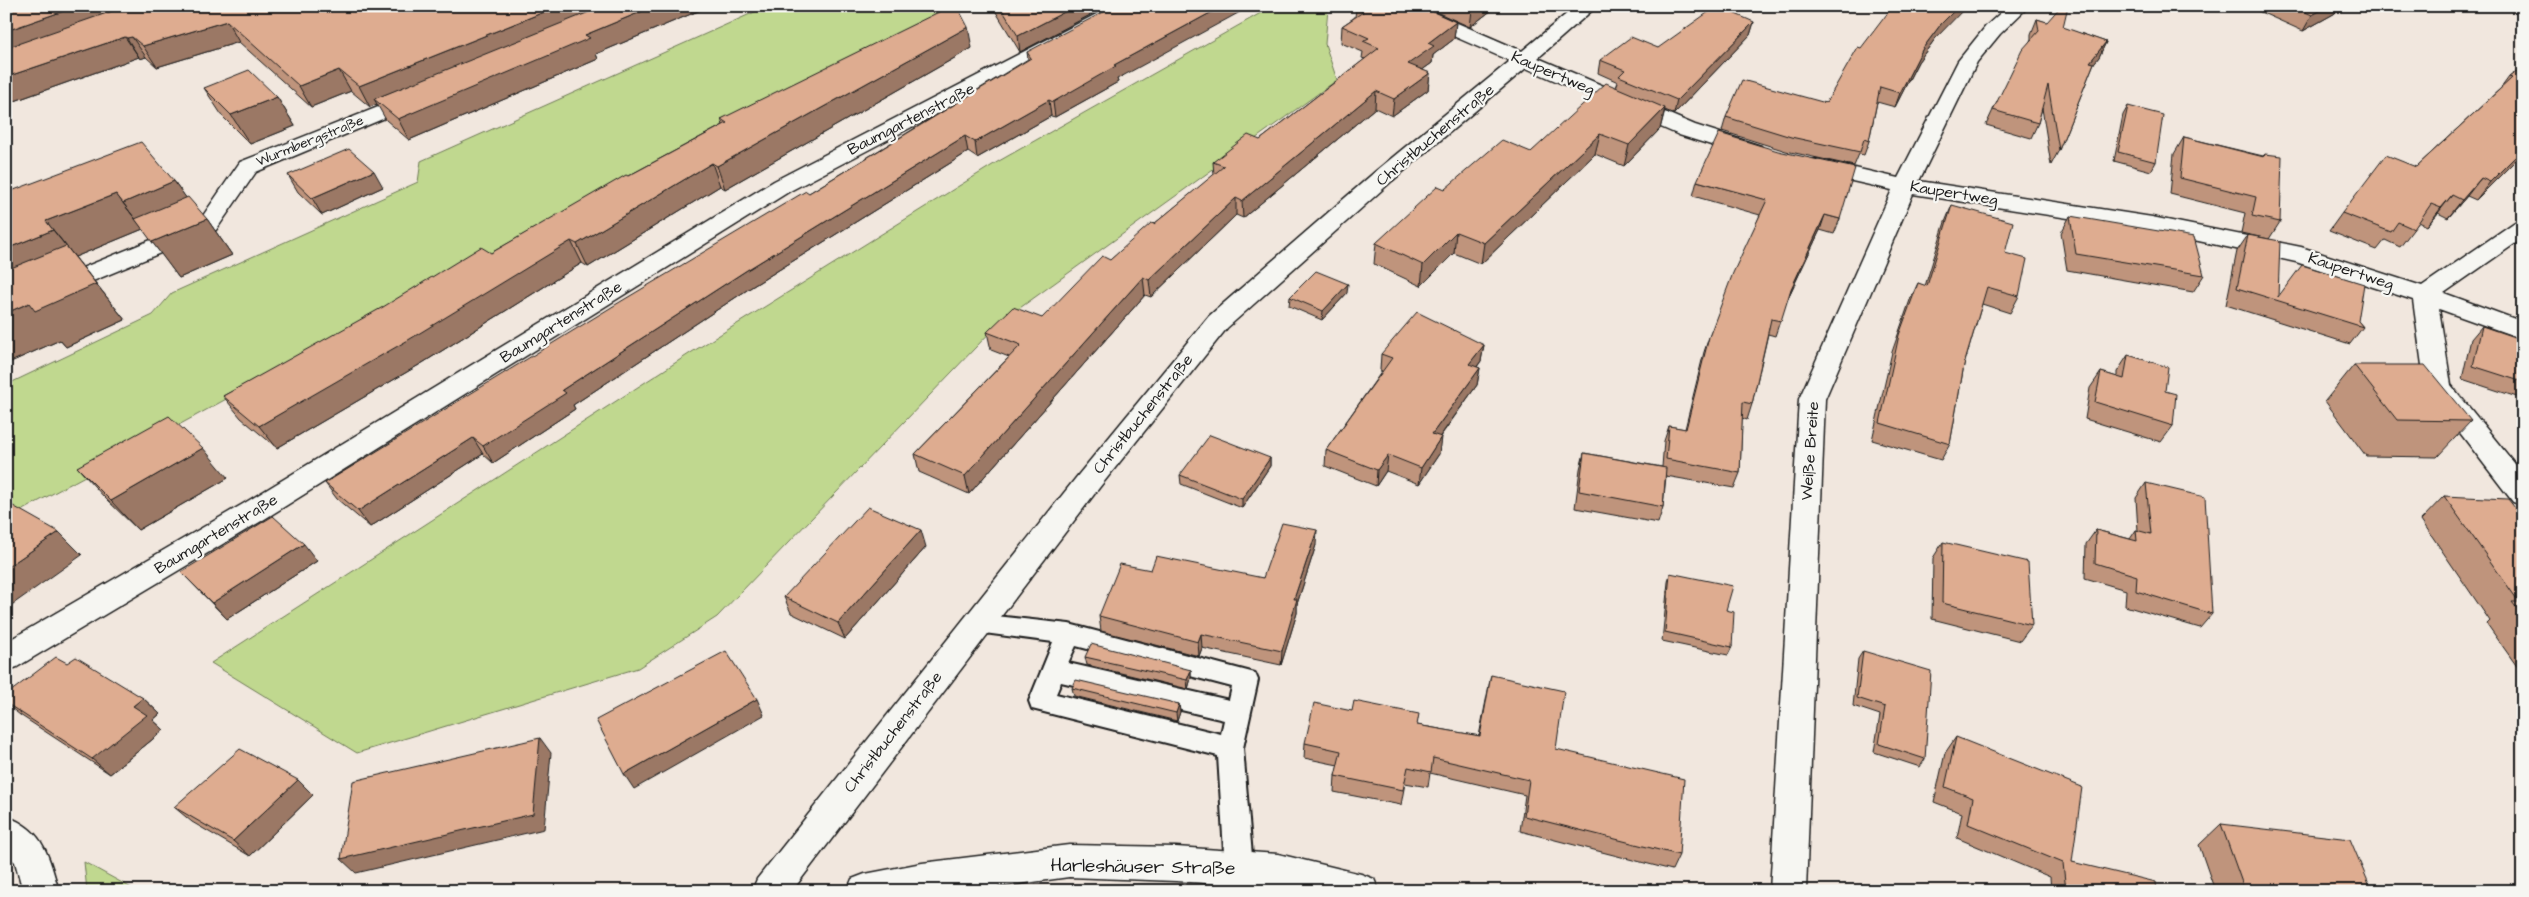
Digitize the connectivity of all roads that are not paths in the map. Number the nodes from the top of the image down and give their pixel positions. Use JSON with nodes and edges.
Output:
{"nodes":[{"id":1,"x":1127,"y":6,"type":"edge"},
{"id":2,"x":1400,"y":6,"type":"edge"},
{"id":3,"x":1588,"y":6,"type":"edge"},
{"id":4,"x":2020,"y":6,"type":"edge"},
{"id":5,"x":1524,"y":61,"type":"junction"},
{"id":6,"x":439,"y":88,"type":"edge"},
{"id":7,"x":1773,"y":156,"type":"edge"},
{"id":8,"x":1800,"y":163,"type":"edge"},
{"id":9,"x":1905,"y":186,"type":"junction"},
{"id":10,"x":2523,"y":227,"type":"edge"},
{"id":11,"x":2425,"y":295,"type":"junction"},
{"id":12,"x":6,"y":309,"type":"edge"},
{"id":13,"x":2523,"y":331,"type":"edge"},
{"id":14,"x":2523,"y":494,"type":"edge"},
{"id":15,"x":977,"y":624,"type":"junction"},
{"id":16,"x":1069,"y":634,"type":"junction"},
{"id":17,"x":6,"y":658,"type":"edge"},
{"id":18,"x":1053,"y":670,"type":"junction"},
{"id":19,"x":1238,"y":713,"type":"junction"},
{"id":20,"x":1230,"y":748,"type":"junction"},
{"id":21,"x":6,"y":832,"type":"edge"},
{"id":22,"x":1238,"y":868,"type":"junction"},
{"id":23,"x":41,"y":891,"type":"edge"},
{"id":24,"x":770,"y":891,"type":"edge"},
{"id":25,"x":865,"y":891,"type":"edge"},
{"id":26,"x":1361,"y":891,"type":"edge"},
{"id":27,"x":1788,"y":891,"type":"edge"}],
"edges":[{"from":1,"to":17,"type":"street","name":"Baumgartenstraße"},
{"from":2,"to":5,"type":"street","name":"Kaupertweg"},
{"from":3,"to":5,"type":"street","name":"Christbuchenstraße"},
{"from":4,"to":9,"type":"street","name":"Weiße Breite"},
{"from":5,"to":7,"type":"street","name":"Kaupertweg"},
{"from":5,"to":15,"type":"street","name":"Christbuchenstraße"},
{"from":6,"to":12,"type":"street","name":"Wurmbergstraße"},
{"from":8,"to":9,"type":"street","name":"Kaupertweg"},
{"from":9,"to":11,"type":"street","name":"Kaupertweg"},
{"from":9,"to":27,"type":"street","name":"Weiße Breite"},
{"from":10,"to":11,"type":"street"},
{"from":11,"to":13,"type":"street","name":"Kaupertweg"},
{"from":11,"to":14,"type":"street"},
{"from":15,"to":16,"type":"lane"},
{"from":15,"to":24,"type":"street","name":"Christbuchenstraße"},
{"from":16,"to":18,"type":"lane"},
{"from":16,"to":19,"type":"lane"},
{"from":18,"to":19,"type":"lane"},
{"from":18,"to":20,"type":"lane"},
{"from":19,"to":20,"type":"lane"},
{"from":20,"to":22,"type":"lane"},
{"from":21,"to":23,"type":"street"},
{"from":22,"to":25,"type":"street","name":"Harleshäuser Straße"},
{"from":22,"to":26,"type":"street","name":"Harleshäuser Straße"}]}
